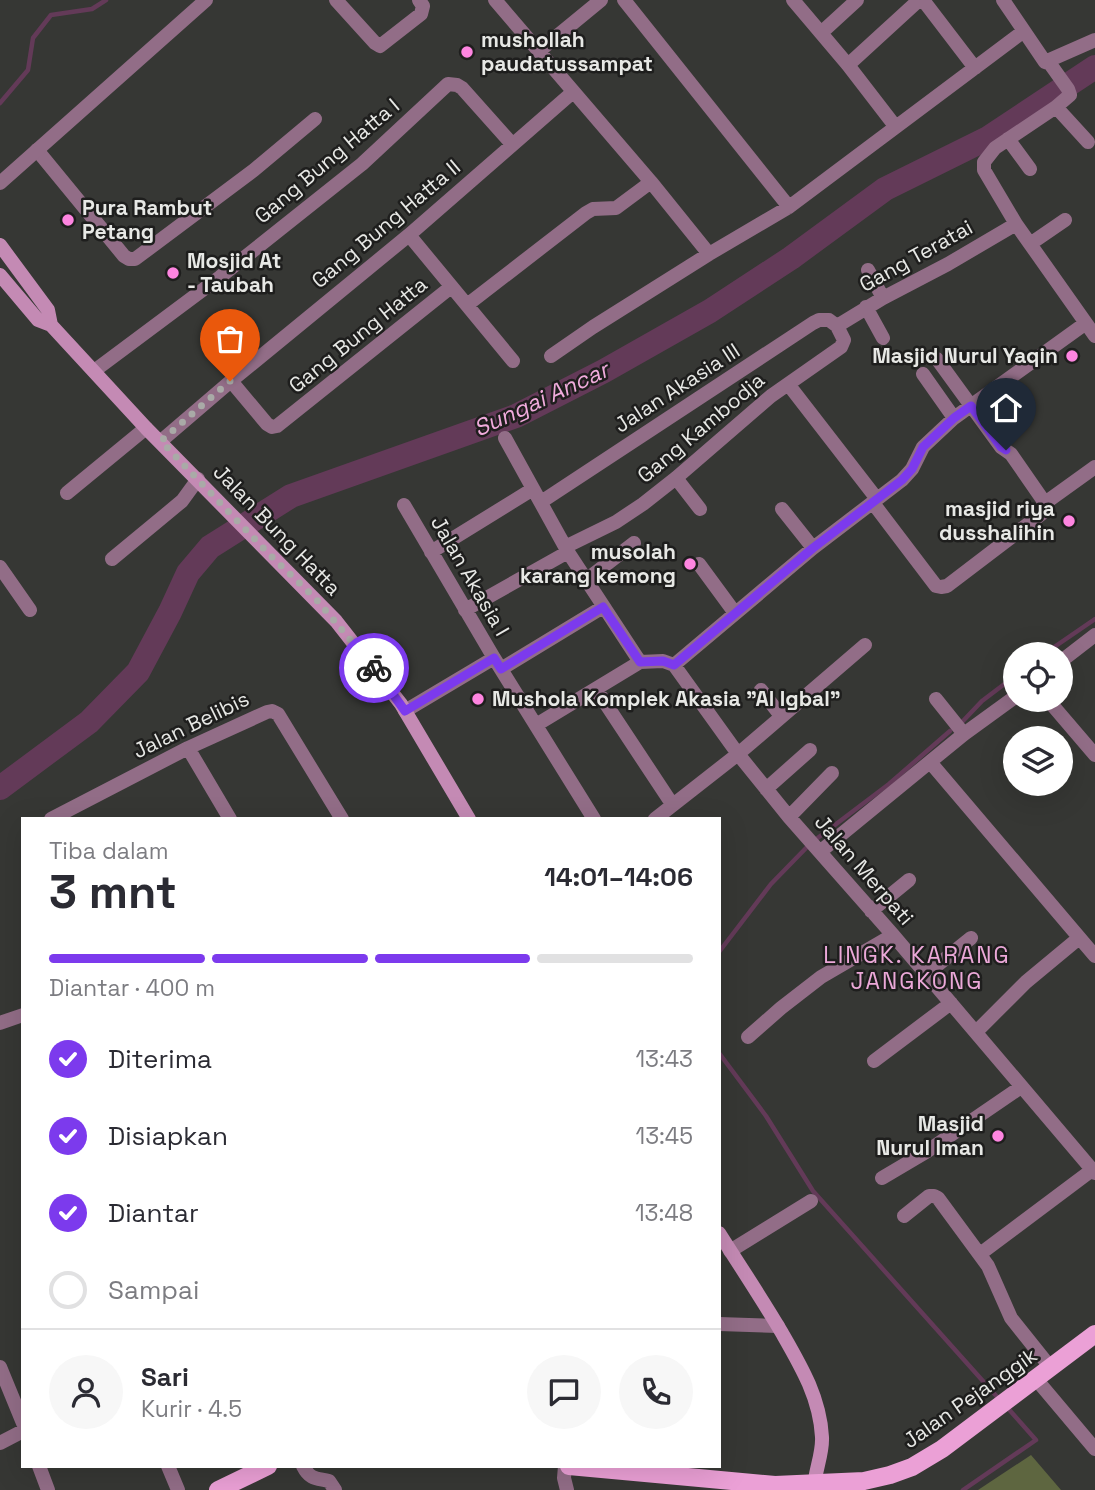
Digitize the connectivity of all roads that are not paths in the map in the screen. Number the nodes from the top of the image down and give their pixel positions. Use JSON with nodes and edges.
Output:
{"nodes":[{"id":1,"x":206,"y":0,"type":"edge"},
{"id":2,"x":337,"y":0,"type":"edge"},
{"id":3,"x":495,"y":0,"type":"edge"},
{"id":4,"x":601,"y":0,"type":"edge"},
{"id":5,"x":624,"y":0,"type":"edge"},
{"id":6,"x":793,"y":0,"type":"edge"},
{"id":7,"x":857,"y":0,"type":"edge"},
{"id":8,"x":921,"y":0,"type":"edge"},
{"id":9,"x":1003,"y":0,"type":"edge"},
{"id":10,"x":420,"y":7,"type":"edge"},
{"id":11,"x":1024,"y":31,"type":"junction"},
{"id":12,"x":821,"y":33,"type":"junction"},
{"id":13,"x":1095,"y":40,"type":"edge"},
{"id":14,"x":539,"y":51,"type":"junction"},
{"id":15,"x":848,"y":65,"type":"junction"},
{"id":16,"x":1051,"y":65,"type":"junction"},
{"id":17,"x":975,"y":68,"type":"junction"},
{"id":18,"x":573,"y":92,"type":"junction"},
{"id":19,"x":1056,"y":107,"type":"junction"},
{"id":20,"x":315,"y":119,"type":"dead end"},
{"id":21,"x":895,"y":126,"type":"junction"},
{"id":22,"x":1007,"y":139,"type":"junction"},
{"id":23,"x":1088,"y":142,"type":"dead end"},
{"id":24,"x":512,"y":144,"type":"junction"},
{"id":25,"x":37,"y":150,"type":"junction"},
{"id":26,"x":1030,"y":169,"type":"dead end"},
{"id":27,"x":651,"y":182,"type":"junction"},
{"id":28,"x":0,"y":183,"type":"edge"},
{"id":29,"x":789,"y":206,"type":"junction"},
{"id":30,"x":1065,"y":220,"type":"dead end"},
{"id":31,"x":1016,"y":224,"type":"junction"},
{"id":32,"x":409,"y":235,"type":"junction"},
{"id":33,"x":1030,"y":244,"type":"junction"},
{"id":34,"x":0,"y":245,"type":"edge"},
{"id":35,"x":709,"y":254,"type":"junction"},
{"id":36,"x":868,"y":270,"type":"dead end"},
{"id":37,"x":0,"y":275,"type":"edge"},
{"id":38,"x":451,"y":286,"type":"junction"},
{"id":39,"x":883,"y":298,"type":"junction"},
{"id":40,"x":467,"y":305,"type":"junction"},
{"id":41,"x":866,"y":307,"type":"junction"},
{"id":42,"x":51,"y":325,"type":"junction"},
{"id":43,"x":837,"y":326,"type":"junction"},
{"id":44,"x":1093,"y":332,"type":"edge"},
{"id":45,"x":883,"y":338,"type":"dead end"},
{"id":46,"x":551,"y":356,"type":"dead end"},
{"id":47,"x":937,"y":359,"type":"dead end"},
{"id":48,"x":513,"y":361,"type":"dead end"},
{"id":49,"x":94,"y":371,"type":"junction"},
{"id":50,"x":923,"y":374,"type":"dead end"},
{"id":51,"x":230,"y":381,"type":"junction"},
{"id":52,"x":788,"y":384,"type":"junction"},
{"id":53,"x":971,"y":406,"type":"junction"},
{"id":54,"x":954,"y":418,"type":"junction"},
{"id":55,"x":146,"y":428,"type":"junction"},
{"id":56,"x":505,"y":438,"type":"dead end"},
{"id":57,"x":161,"y":441,"type":"junction"},
{"id":58,"x":1095,"y":467,"type":"edge"},
{"id":59,"x":676,"y":478,"type":"junction"},
{"id":60,"x":199,"y":480,"type":"junction"},
{"id":61,"x":67,"y":493,"type":"dead end"},
{"id":62,"x":537,"y":496,"type":"junction"},
{"id":63,"x":875,"y":501,"type":"junction"},
{"id":64,"x":1045,"y":503,"type":"junction"},
{"id":65,"x":404,"y":505,"type":"dead end"},
{"id":66,"x":700,"y":509,"type":"dead end"},
{"id":67,"x":782,"y":509,"type":"dead end"},
{"id":68,"x":634,"y":543,"type":"dead end"},
{"id":69,"x":813,"y":548,"type":"junction"},
{"id":70,"x":567,"y":549,"type":"junction"},
{"id":71,"x":431,"y":552,"type":"junction"},
{"id":72,"x":112,"y":559,"type":"dead end"},
{"id":73,"x":699,"y":564,"type":"dead end"},
{"id":74,"x":0,"y":566,"type":"edge"},
{"id":75,"x":586,"y":580,"type":"junction"},
{"id":76,"x":603,"y":607,"type":"junction"},
{"id":77,"x":30,"y":610,"type":"dead end"},
{"id":78,"x":466,"y":610,"type":"junction"},
{"id":79,"x":735,"y":612,"type":"junction"},
{"id":80,"x":1095,"y":635,"type":"edge"},
{"id":81,"x":864,"y":645,"type":"dead end"},
{"id":82,"x":1073,"y":652,"type":"edge"},
{"id":83,"x":640,"y":662,"type":"junction"},
{"id":84,"x":497,"y":663,"type":"junction"},
{"id":85,"x":674,"y":665,"type":"junction"},
{"id":86,"x":596,"y":689,"type":"junction"},
{"id":87,"x":761,"y":690,"type":"dead end"},
{"id":88,"x":936,"y":699,"type":"dead end"},
{"id":89,"x":1003,"y":706,"type":"edge"},
{"id":90,"x":405,"y":711,"type":"junction"},
{"id":91,"x":1058,"y":712,"type":"edge"},
{"id":92,"x":782,"y":716,"type":"junction"},
{"id":93,"x":536,"y":725,"type":"junction"},
{"id":94,"x":964,"y":734,"type":"junction"},
{"id":95,"x":188,"y":748,"type":"junction"},
{"id":96,"x":810,"y":750,"type":"dead end"},
{"id":97,"x":738,"y":754,"type":"junction"},
{"id":98,"x":1095,"y":755,"type":"edge"},
{"id":99,"x":930,"y":762,"type":"junction"},
{"id":100,"x":832,"y":773,"type":"dead end"},
{"id":101,"x":766,"y":789,"type":"junction"},
{"id":102,"x":672,"y":804,"type":"junction"},
{"id":103,"x":55,"y":817,"type":"edge"},
{"id":104,"x":229,"y":817,"type":"edge"},
{"id":105,"x":341,"y":817,"type":"edge"},
{"id":106,"x":469,"y":817,"type":"edge"},
{"id":107,"x":593,"y":817,"type":"edge"},
{"id":108,"x":657,"y":817,"type":"edge"},
{"id":109,"x":789,"y":817,"type":"junction"},
{"id":110,"x":814,"y":845,"type":"junction"},
{"id":111,"x":909,"y":880,"type":"dead end"},
{"id":112,"x":871,"y":911,"type":"junction"},
{"id":113,"x":892,"y":935,"type":"junction"},
{"id":114,"x":971,"y":938,"type":"dead end"},
{"id":115,"x":1079,"y":938,"type":"junction"},
{"id":116,"x":1095,"y":956,"type":"edge"},
{"id":117,"x":925,"y":975,"type":"junction"},
{"id":118,"x":951,"y":1003,"type":"junction"},
{"id":119,"x":21,"y":1017,"type":"edge"},
{"id":120,"x":0,"y":1023,"type":"edge"},
{"id":121,"x":976,"y":1032,"type":"junction"},
{"id":122,"x":748,"y":1037,"type":"dead end"},
{"id":123,"x":874,"y":1061,"type":"dead end"},
{"id":124,"x":1021,"y":1087,"type":"junction"},
{"id":125,"x":1093,"y":1171,"type":"edge"},
{"id":126,"x":883,"y":1178,"type":"dead end"},
{"id":127,"x":811,"y":1201,"type":"dead end"},
{"id":128,"x":904,"y":1216,"type":"dead end"},
{"id":129,"x":721,"y":1236,"type":"edge"},
{"id":130,"x":730,"y":1251,"type":"junction"},
{"id":131,"x":979,"y":1254,"type":"junction"},
{"id":132,"x":721,"y":1324,"type":"edge"},
{"id":133,"x":778,"y":1326,"type":"junction"},
{"id":134,"x":1095,"y":1334,"type":"edge"},
{"id":135,"x":0,"y":1367,"type":"edge"},
{"id":136,"x":1051,"y":1368,"type":"junction"},
{"id":137,"x":1036,"y":1379,"type":"junction"},
{"id":138,"x":21,"y":1418,"type":"edge"},
{"id":139,"x":21,"y":1432,"type":"edge"},
{"id":140,"x":0,"y":1443,"type":"edge"},
{"id":141,"x":1095,"y":1449,"type":"edge"},
{"id":142,"x":40,"y":1468,"type":"edge"},
{"id":143,"x":170,"y":1468,"type":"edge"},
{"id":144,"x":264,"y":1468,"type":"edge"},
{"id":145,"x":304,"y":1468,"type":"edge"},
{"id":146,"x":566,"y":1468,"type":"edge"},
{"id":147,"x":586,"y":1468,"type":"edge"},
{"id":148,"x":814,"y":1486,"type":"edge"},
{"id":149,"x":770,"y":1487,"type":"edge"},
{"id":150,"x":48,"y":1490,"type":"edge"},
{"id":151,"x":178,"y":1490,"type":"edge"},
{"id":152,"x":218,"y":1490,"type":"edge"},
{"id":153,"x":335,"y":1490,"type":"edge"},
{"id":154,"x":567,"y":1490,"type":"edge"}],
"edges":[{"from":1,"to":25,"type":"street"},
{"from":2,"to":10,"type":"street"},
{"from":3,"to":14,"type":"street"},
{"from":4,"to":14,"type":"street"},
{"from":5,"to":29,"type":"street"},
{"from":6,"to":12,"type":"street"},
{"from":7,"to":12,"type":"street"},
{"from":8,"to":15,"type":"street"},
{"from":8,"to":17,"type":"street"},
{"from":9,"to":11,"type":"street"},
{"from":11,"to":16,"type":"street"},
{"from":11,"to":17,"type":"street"},
{"from":12,"to":15,"type":"street"},
{"from":13,"to":16,"type":"street"},
{"from":14,"to":18,"type":"street"},
{"from":15,"to":21,"type":"street"},
{"from":16,"to":19,"type":"street"},
{"from":17,"to":21,"type":"street"},
{"from":18,"to":24,"type":"street","name":"Gang Bung Hatta II"},
{"from":18,"to":27,"type":"street"},
{"from":19,"to":22,"type":"street"},
{"from":19,"to":23,"type":"street"},
{"from":20,"to":25,"type":"street"},
{"from":21,"to":29,"type":"street"},
{"from":22,"to":26,"type":"street"},
{"from":22,"to":31,"type":"street"},
{"from":24,"to":32,"type":"street","name":"Gang Bung Hatta II"},
{"from":24,"to":49,"type":"street","name":"Gang Bung Hatta I"},
{"from":25,"to":28,"type":"street"},
{"from":27,"to":35,"type":"street"},
{"from":27,"to":40,"type":"street"},
{"from":29,"to":35,"type":"street"},
{"from":30,"to":33,"type":"street"},
{"from":31,"to":33,"type":"street"},
{"from":31,"to":39,"type":"street","name":"Gang Teratai"},
{"from":32,"to":38,"type":"street"},
{"from":32,"to":51,"type":"street","name":"Gang Bung Hatta II"},
{"from":33,"to":44,"type":"street"},
{"from":34,"to":42,"type":"main road"},
{"from":35,"to":46,"type":"street"},
{"from":36,"to":39,"type":"street"},
{"from":37,"to":42,"type":"main road"},
{"from":38,"to":40,"type":"street"},
{"from":38,"to":51,"type":"street","name":"Gang Bung Hatta"},
{"from":39,"to":41,"type":"street","name":"Gang Teratai"},
{"from":40,"to":48,"type":"street"},
{"from":41,"to":43,"type":"street","name":"Gang Teratai"},
{"from":41,"to":45,"type":"street"},
{"from":42,"to":49,"type":"main road","name":"Jalan Bung Hatta"},
{"from":43,"to":52,"type":"street","name":"Gang Kambodja"},
{"from":43,"to":62,"type":"street","name":"Jalan Akasia III"},
{"from":44,"to":53,"type":"street"},
{"from":47,"to":53,"type":"street"},
{"from":49,"to":55,"type":"main road","name":"Jalan Bung Hatta"},
{"from":50,"to":54,"type":"street"},
{"from":51,"to":57,"type":"street","name":"Gang Bung Hatta II"},
{"from":52,"to":59,"type":"street","name":"Gang Kambodja"},
{"from":52,"to":63,"type":"street"},
{"from":53,"to":54,"type":"street"},
{"from":53,"to":64,"type":"street"},
{"from":54,"to":63,"type":"street"},
{"from":55,"to":57,"type":"main road","name":"Jalan Bung Hatta"},
{"from":55,"to":61,"type":"street"},
{"from":56,"to":62,"type":"street"},
{"from":57,"to":60,"type":"main road","name":"Jalan Bung Hatta"},
{"from":58,"to":64,"type":"street"},
{"from":59,"to":66,"type":"street"},
{"from":59,"to":70,"type":"street","name":"Gang Kambodja"},
{"from":60,"to":72,"type":"street"},
{"from":60,"to":90,"type":"main road","name":"Jalan Bung Hatta"},
{"from":62,"to":70,"type":"street"},
{"from":62,"to":71,"type":"street","name":"Jalan Akasia III"},
{"from":63,"to":64,"type":"street"},
{"from":63,"to":69,"type":"street"},
{"from":65,"to":71,"type":"street","name":"Jalan Akasia I"},
{"from":67,"to":69,"type":"street"},
{"from":68,"to":75,"type":"street"},
{"from":69,"to":79,"type":"street"},
{"from":70,"to":75,"type":"street"},
{"from":70,"to":78,"type":"street","name":"Gang Kambodja"},
{"from":71,"to":78,"type":"street","name":"Jalan Akasia I"},
{"from":73,"to":79,"type":"street"},
{"from":74,"to":77,"type":"street"},
{"from":75,"to":76,"type":"street"},
{"from":76,"to":83,"type":"street"},
{"from":76,"to":84,"type":"street","name":"Jalan Akasia I"},
{"from":78,"to":84,"type":"street","name":"Jalan Akasia I"},
{"from":79,"to":85,"type":"street"},
{"from":80,"to":82,"type":"street"},
{"from":81,"to":92,"type":"street"},
{"from":83,"to":85,"type":"street"},
{"from":83,"to":86,"type":"street"},
{"from":84,"to":90,"type":"street"},
{"from":84,"to":93,"type":"street","name":"Jalan Akasia I"},
{"from":85,"to":97,"type":"street","name":"Jalan Merpati"},
{"from":86,"to":93,"type":"street"},
{"from":86,"to":102,"type":"street"},
{"from":87,"to":92,"type":"street"},
{"from":88,"to":94,"type":"street"},
{"from":89,"to":94,"type":"street"},
{"from":90,"to":106,"type":"main road","name":"Jalan Bung Hatta"},
{"from":91,"to":98,"type":"street"},
{"from":92,"to":97,"type":"street"},
{"from":93,"to":107,"type":"street","name":"Jalan Akasia I"},
{"from":94,"to":99,"type":"street"},
{"from":95,"to":103,"type":"street","name":"Jalan Belibis"},
{"from":95,"to":104,"type":"street"},
{"from":95,"to":105,"type":"street","name":"Jalan Belibis"},
{"from":96,"to":101,"type":"street"},
{"from":97,"to":101,"type":"street","name":"Jalan Merpati"},
{"from":97,"to":102,"type":"street"},
{"from":99,"to":110,"type":"street"},
{"from":99,"to":115,"type":"street"},
{"from":100,"to":109,"type":"street"},
{"from":101,"to":109,"type":"street","name":"Jalan Merpati"},
{"from":102,"to":108,"type":"street"},
{"from":109,"to":110,"type":"street","name":"Jalan Merpati"},
{"from":110,"to":112,"type":"street","name":"Jalan Merpati"},
{"from":111,"to":112,"type":"street"},
{"from":112,"to":113,"type":"street","name":"Jalan Merpati"},
{"from":113,"to":117,"type":"street","name":"Jalan Merpati"},
{"from":113,"to":122,"type":"street"},
{"from":114,"to":117,"type":"street"},
{"from":115,"to":116,"type":"street"},
{"from":115,"to":121,"type":"street"},
{"from":117,"to":118,"type":"street","name":"Jalan Merpati"},
{"from":118,"to":121,"type":"street","name":"Jalan Merpati"},
{"from":118,"to":123,"type":"street"},
{"from":119,"to":120,"type":"street"},
{"from":121,"to":124,"type":"street","name":"Jalan Merpati"},
{"from":124,"to":125,"type":"street","name":"Jalan Merpati"},
{"from":124,"to":126,"type":"street"},
{"from":125,"to":131,"type":"street"},
{"from":127,"to":130,"type":"street"},
{"from":128,"to":131,"type":"street"},
{"from":129,"to":130,"type":"main road"},
{"from":130,"to":133,"type":"main road"},
{"from":131,"to":136,"type":"street"},
{"from":132,"to":133,"type":"street"},
{"from":133,"to":148,"type":"main road"},
{"from":134,"to":136,"type":"main road","name":"Jalan Pejanggik"},
{"from":135,"to":138,"type":"street"},
{"from":136,"to":137,"type":"main road","name":"Jalan Pejanggik"},
{"from":137,"to":141,"type":"street"},
{"from":137,"to":148,"type":"main road","name":"Jalan Pejanggik"},
{"from":139,"to":140,"type":"street"},
{"from":142,"to":150,"type":"street"},
{"from":143,"to":151,"type":"street"},
{"from":144,"to":152,"type":"main road"},
{"from":145,"to":153,"type":"street"},
{"from":146,"to":154,"type":"street"},
{"from":147,"to":149,"type":"main road","name":"Jalan Pejanggik"},
{"from":148,"to":149,"type":"main road","name":"Jalan Pejanggik"}]}
